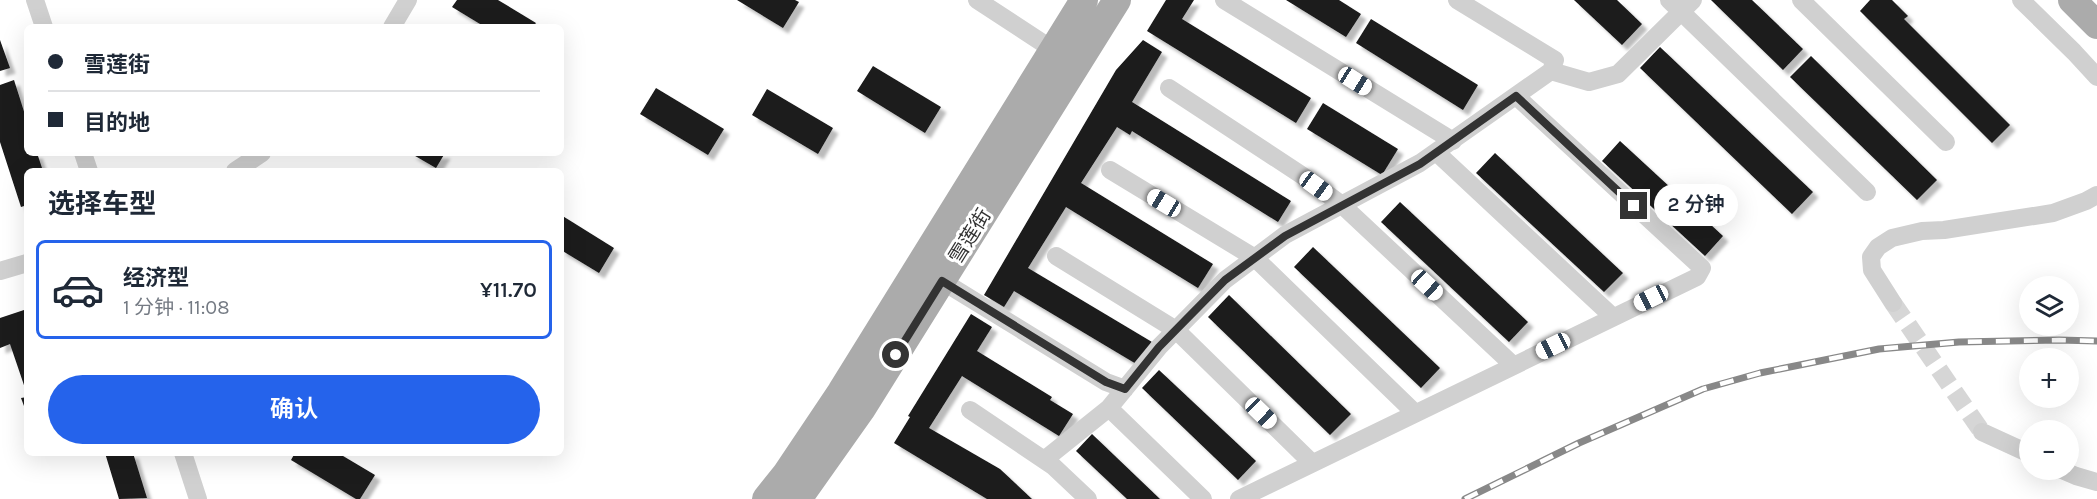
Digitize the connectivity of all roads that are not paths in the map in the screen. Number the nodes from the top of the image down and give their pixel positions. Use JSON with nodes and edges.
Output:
{"nodes":[{"id":1,"x":35,"y":0,"type":"edge"},
{"id":2,"x":408,"y":0,"type":"edge"},
{"id":3,"x":977,"y":0,"type":"edge"},
{"id":4,"x":1084,"y":0,"type":"edge"},
{"id":5,"x":1117,"y":0,"type":"edge"},
{"id":6,"x":1224,"y":0,"type":"edge"},
{"id":7,"x":1457,"y":0,"type":"edge"},
{"id":8,"x":1801,"y":0,"type":"edge"},
{"id":9,"x":2021,"y":0,"type":"edge"},
{"id":10,"x":2072,"y":0,"type":"edge"},
{"id":11,"x":1681,"y":4,"type":"edge"},
{"id":12,"x":43,"y":24,"type":"edge"},
{"id":13,"x":394,"y":24,"type":"edge"},
{"id":14,"x":2097,"y":25,"type":"edge"},
{"id":15,"x":1065,"y":58,"type":"junction"},
{"id":16,"x":1551,"y":71,"type":"junction"},
{"id":17,"x":2097,"y":77,"type":"edge"},
{"id":18,"x":1169,"y":88,"type":"dead end"},
{"id":19,"x":1516,"y":96,"type":"junction"},
{"id":20,"x":1453,"y":141,"type":"junction"},
{"id":21,"x":1946,"y":142,"type":"dead end"},
{"id":22,"x":1436,"y":152,"type":"junction"},
{"id":23,"x":258,"y":156,"type":"edge"},
{"id":24,"x":240,"y":168,"type":"edge"},
{"id":25,"x":1110,"y":170,"type":"dead end"},
{"id":26,"x":1867,"y":192,"type":"dead end"},
{"id":27,"x":2097,"y":195,"type":"edge"},
{"id":28,"x":1342,"y":205,"type":"junction"},
{"id":29,"x":1056,"y":256,"type":"dead end"},
{"id":30,"x":1255,"y":258,"type":"junction"},
{"id":31,"x":24,"y":264,"type":"edge"},
{"id":32,"x":0,"y":271,"type":"edge"},
{"id":33,"x":942,"y":281,"type":"junction"},
{"id":34,"x":1893,"y":303,"type":"tunnel mouth"},
{"id":35,"x":1613,"y":317,"type":"junction"},
{"id":36,"x":1176,"y":330,"type":"junction"},
{"id":37,"x":1513,"y":365,"type":"junction"},
{"id":38,"x":1125,"y":389,"type":"junction"},
{"id":39,"x":1109,"y":408,"type":"junction"},
{"id":40,"x":970,"y":410,"type":"dead end"},
{"id":41,"x":1415,"y":413,"type":"junction"},
{"id":42,"x":1982,"y":432,"type":"tunnel mouth"},
{"id":43,"x":2019,"y":449,"type":"edge"},
{"id":44,"x":184,"y":456,"type":"edge"},
{"id":45,"x":1044,"y":460,"type":"junction"},
{"id":46,"x":1312,"y":463,"type":"junction"},
{"id":47,"x":2079,"y":476,"type":"edge"},
{"id":48,"x":2097,"y":482,"type":"edge"},
{"id":49,"x":198,"y":499,"type":"edge"},
{"id":50,"x":766,"y":499,"type":"edge"},
{"id":51,"x":798,"y":499,"type":"edge"},
{"id":52,"x":1088,"y":499,"type":"edge"},
{"id":53,"x":1203,"y":499,"type":"edge"},
{"id":54,"x":1239,"y":499,"type":"edge"}],
"edges":[{"from":1,"to":12,"type":"street"},
{"from":2,"to":13,"type":"street"},
{"from":3,"to":15,"type":"street"},
{"from":4,"to":15,"type":"main road","name":"雪莲街"},
{"from":5,"to":15,"type":"main road","name":"雪莲街"},
{"from":6,"to":20,"type":"street"},
{"from":7,"to":16,"type":"street"},
{"from":8,"to":21,"type":"street"},
{"from":9,"to":17,"type":"street"},
{"from":10,"to":14,"type":"main road"},
{"from":11,"to":16,"type":"street"},
{"from":11,"to":26,"type":"street"},
{"from":15,"to":33,"type":"main road","name":"雪莲街"},
{"from":15,"to":50,"type":"main road","name":"雪莲街"},
{"from":16,"to":19,"type":"street"},
{"from":18,"to":28,"type":"street"},
{"from":19,"to":20,"type":"street"},
{"from":19,"to":35,"type":"street"},
{"from":20,"to":22,"type":"street"},
{"from":22,"to":28,"type":"street"},
{"from":22,"to":35,"type":"street"},
{"from":23,"to":24,"type":"street"},
{"from":25,"to":30,"type":"street"},
{"from":27,"to":34,"type":"street"},
{"from":28,"to":30,"type":"street"},
{"from":28,"to":37,"type":"street"},
{"from":29,"to":36,"type":"street"},
{"from":30,"to":36,"type":"street"},
{"from":30,"to":41,"type":"street"},
{"from":31,"to":32,"type":"street"},
{"from":33,"to":38,"type":"street"},
{"from":33,"to":51,"type":"main road","name":"雪莲街"},
{"from":35,"to":37,"type":"street"},
{"from":36,"to":38,"type":"street"},
{"from":36,"to":46,"type":"street"},
{"from":37,"to":41,"type":"street"},
{"from":38,"to":39,"type":"street"},
{"from":39,"to":45,"type":"street"},
{"from":39,"to":53,"type":"street"},
{"from":40,"to":45,"type":"street"},
{"from":41,"to":46,"type":"street"},
{"from":42,"to":43,"type":"street"},
{"from":44,"to":49,"type":"street"},
{"from":45,"to":52,"type":"street"},
{"from":46,"to":54,"type":"street"},
{"from":47,"to":48,"type":"street"}]}
